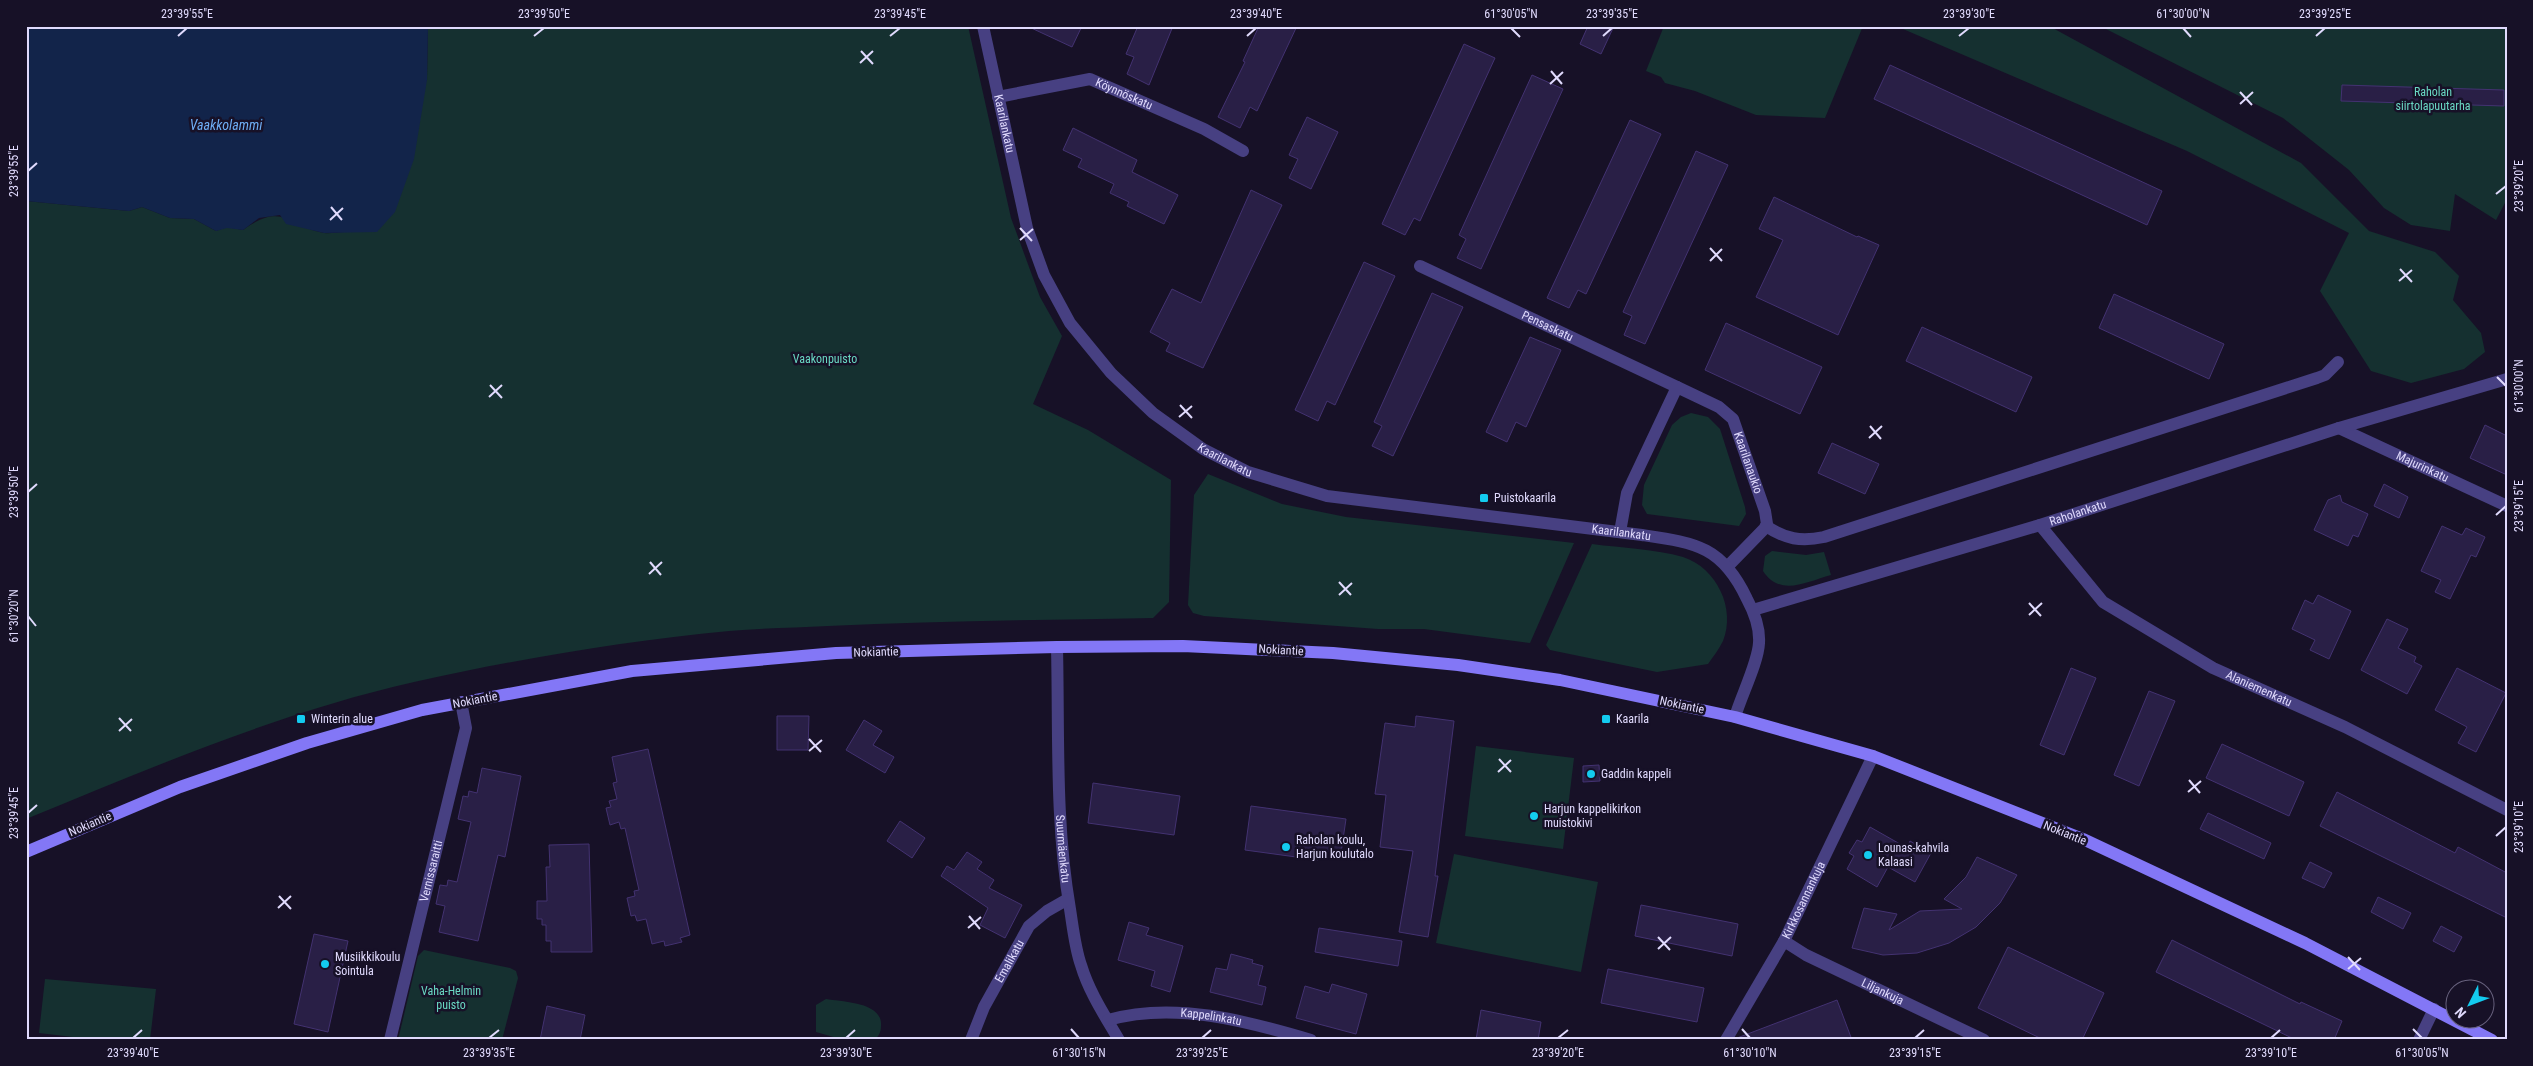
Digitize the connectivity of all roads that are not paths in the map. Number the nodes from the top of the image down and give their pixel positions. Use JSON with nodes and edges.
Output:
{"nodes":[{"id":1,"x":983,"y":26,"type":"edge"},
{"id":2,"x":998,"y":97,"type":"junction"},
{"id":3,"x":1243,"y":151,"type":"dead end"},
{"id":4,"x":1420,"y":266,"type":"dead end"},
{"id":5,"x":2338,"y":362,"type":"dead end"},
{"id":6,"x":2507,"y":378,"type":"edge"},
{"id":7,"x":1677,"y":387,"type":"junction"},
{"id":8,"x":2339,"y":428,"type":"junction"},
{"id":9,"x":2507,"y":506,"type":"edge"},
{"id":10,"x":2040,"y":525,"type":"junction"},
{"id":11,"x":1766,"y":526,"type":"junction"},
{"id":12,"x":1620,"y":532,"type":"junction"},
{"id":13,"x":1728,"y":566,"type":"junction"},
{"id":14,"x":1753,"y":610,"type":"junction"},
{"id":15,"x":1057,"y":647,"type":"junction"},
{"id":16,"x":461,"y":702,"type":"junction"},
{"id":17,"x":1735,"y":717,"type":"junction"},
{"id":18,"x":1873,"y":756,"type":"junction"},
{"id":19,"x":2507,"y":810,"type":"edge"},
{"id":20,"x":26,"y":852,"type":"edge"},
{"id":21,"x":1068,"y":899,"type":"junction"},
{"id":22,"x":1784,"y":941,"type":"junction"},
{"id":23,"x":2434,"y":1009,"type":"junction"},
{"id":24,"x":1108,"y":1020,"type":"junction"},
{"id":25,"x":390,"y":1040,"type":"edge"},
{"id":26,"x":971,"y":1040,"type":"edge"},
{"id":27,"x":1119,"y":1040,"type":"edge"},
{"id":28,"x":1311,"y":1040,"type":"edge"},
{"id":29,"x":1726,"y":1040,"type":"edge"},
{"id":30,"x":1984,"y":1040,"type":"edge"},
{"id":31,"x":2419,"y":1040,"type":"edge"},
{"id":32,"x":2492,"y":1040,"type":"edge"}],
"edges":[{"from":1,"to":2,"type":"street","name":"Kaarilankatu"},
{"from":2,"to":3,"type":"street","name":"Köynnöskatu"},
{"from":2,"to":12,"type":"street","name":"Kaarilankatu"},
{"from":4,"to":7,"type":"street","name":"Pensaskatu"},
{"from":5,"to":11,"type":"street"},
{"from":6,"to":8,"type":"street","name":"Raholankatu"},
{"from":7,"to":11,"type":"street","name":"Kaarilanaukio"},
{"from":7,"to":12,"type":"street"},
{"from":8,"to":9,"type":"street","name":"Majurinkatu"},
{"from":8,"to":10,"type":"street","name":"Raholankatu"},
{"from":10,"to":14,"type":"street","name":"Raholankatu"},
{"from":10,"to":19,"type":"street","name":"Alaniemenkatu"},
{"from":11,"to":13,"type":"street"},
{"from":12,"to":13,"type":"street","name":"Kaarilankatu"},
{"from":13,"to":14,"type":"street"},
{"from":14,"to":17,"type":"street"},
{"from":15,"to":16,"type":"main road","name":"Nokiantie"},
{"from":15,"to":17,"type":"main road","name":"Nokiantie"},
{"from":15,"to":21,"type":"street","name":"Suurmäenkatu"},
{"from":16,"to":20,"type":"main road","name":"Nokiantie"},
{"from":16,"to":25,"type":"street","name":"Vernissaraitti"},
{"from":17,"to":18,"type":"main road","name":"Nokiantie"},
{"from":18,"to":22,"type":"street","name":"Kirkkosannankuja"},
{"from":18,"to":23,"type":"main road","name":"Nokiantie"},
{"from":21,"to":24,"type":"street","name":"Suurmäenkatu"},
{"from":21,"to":26,"type":"street","name":"Emalikatu"},
{"from":22,"to":29,"type":"street","name":"Kirkkosannankuja"},
{"from":22,"to":30,"type":"street","name":"Liljankuja"},
{"from":23,"to":31,"type":"street"},
{"from":23,"to":32,"type":"main road","name":"Nokiantie"},
{"from":24,"to":27,"type":"street","name":"Suurmäenkatu"},
{"from":24,"to":28,"type":"street","name":"Kappelinkatu"}]}
